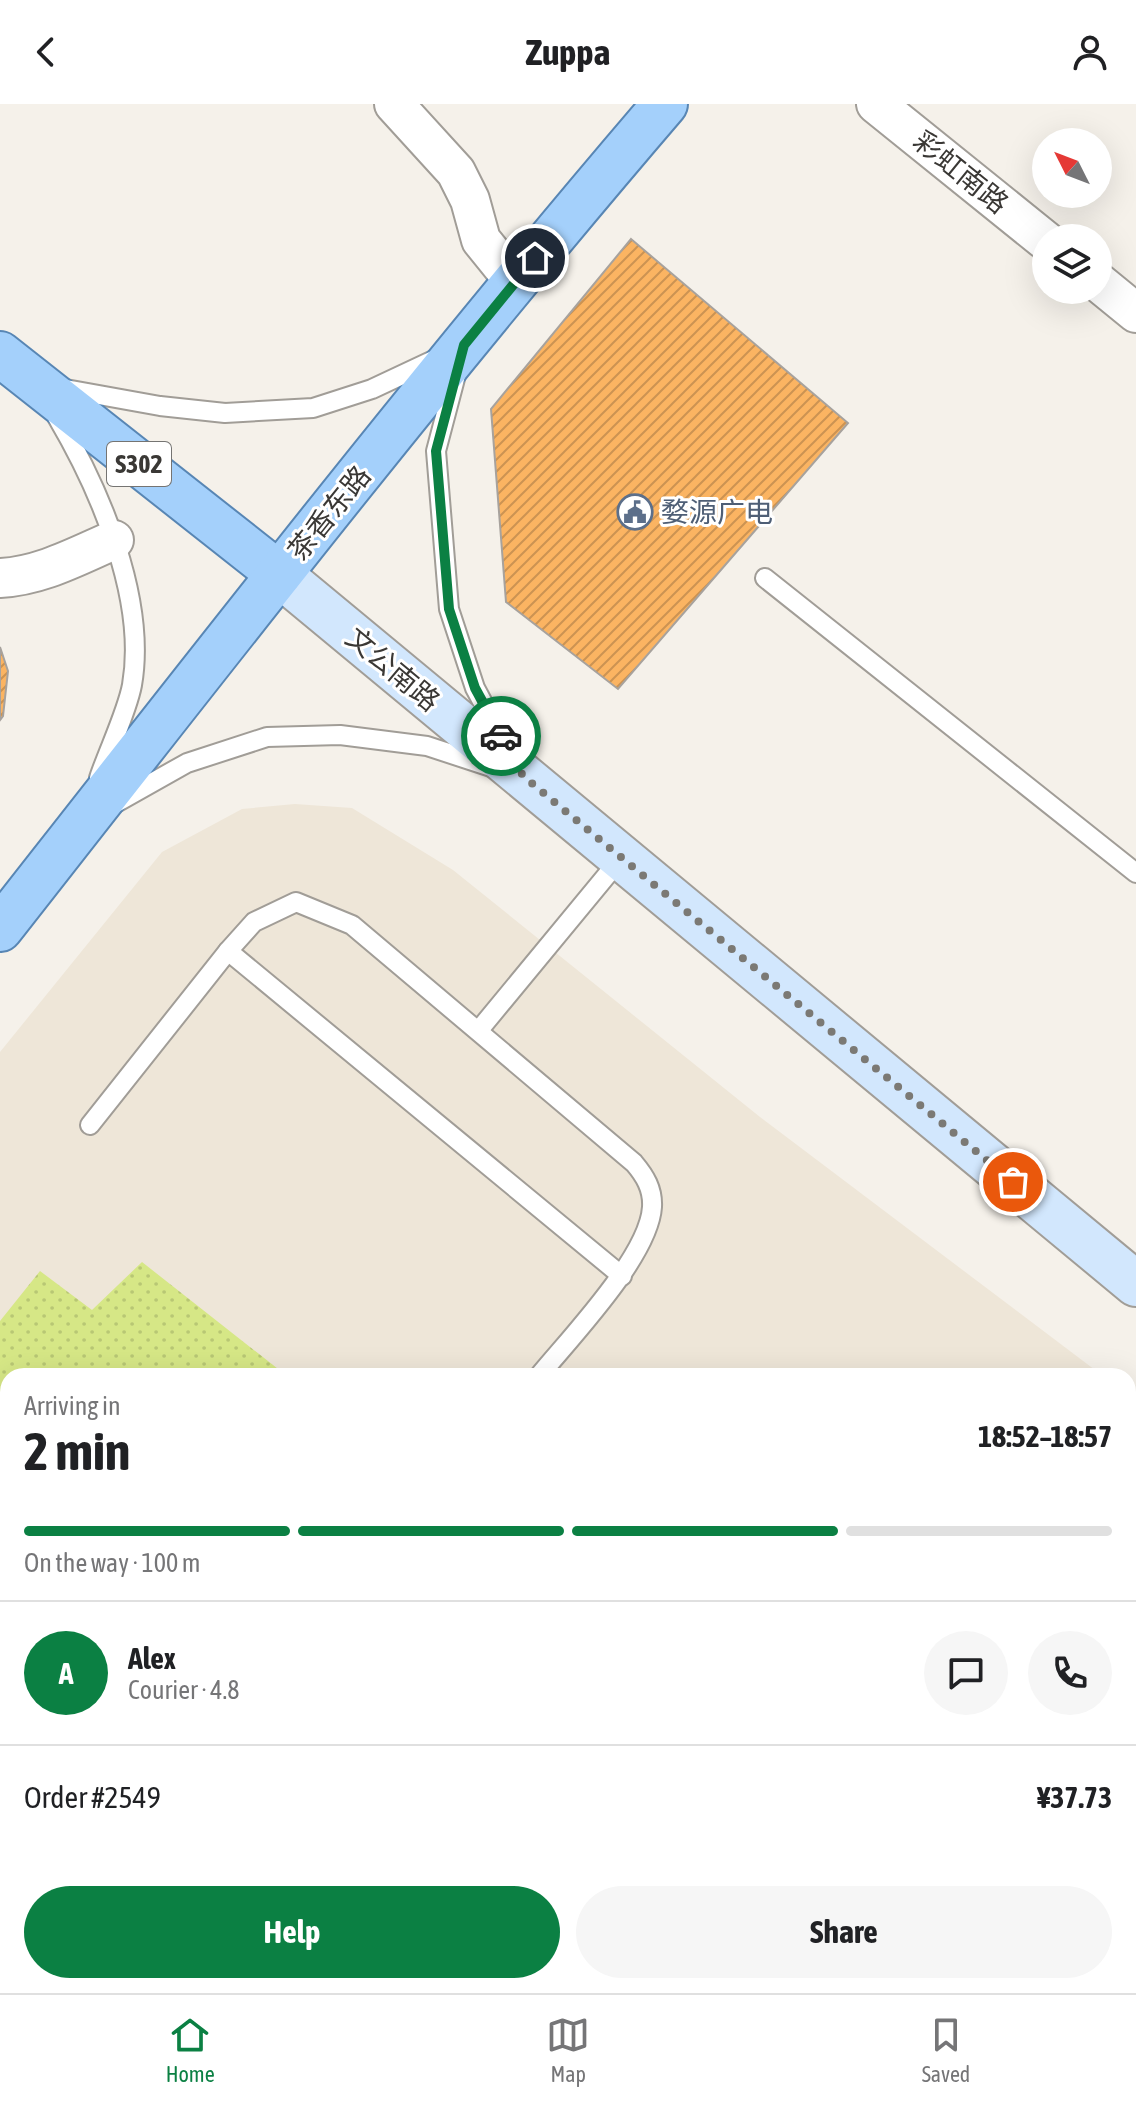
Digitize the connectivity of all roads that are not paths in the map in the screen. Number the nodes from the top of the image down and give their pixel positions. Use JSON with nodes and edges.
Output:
{"nodes":[{"id":1,"x":394,"y":104,"type":"edge"},
{"id":2,"x":665,"y":104,"type":"edge"},
{"id":3,"x":876,"y":104,"type":"edge"},
{"id":4,"x":1032,"y":230,"type":"edge"},
{"id":5,"x":515,"y":282,"type":"junction"},
{"id":6,"x":1112,"y":293,"type":"edge"},
{"id":7,"x":1136,"y":313,"type":"edge"},
{"id":8,"x":464,"y":345,"type":"junction"},
{"id":9,"x":0,"y":354,"type":"edge"},
{"id":10,"x":38,"y":384,"type":"junction"},
{"id":11,"x":114,"y":540,"type":"junction"},
{"id":12,"x":279,"y":574,"type":"junction"},
{"id":13,"x":0,"y":578,"type":"edge"},
{"id":14,"x":765,"y":578,"type":"dead end"},
{"id":15,"x":523,"y":776,"type":"junction"},
{"id":16,"x":85,"y":820,"type":"junction"},
{"id":17,"x":621,"y":858,"type":"junction"},
{"id":18,"x":1136,"y":873,"type":"edge"},
{"id":19,"x":0,"y":929,"type":"edge"},
{"id":20,"x":228,"y":951,"type":"junction"},
{"id":21,"x":479,"y":1030,"type":"junction"},
{"id":22,"x":90,"y":1125,"type":"dead end"},
{"id":23,"x":622,"y":1276,"type":"junction"},
{"id":24,"x":1136,"y":1284,"type":"edge"},
{"id":25,"x":546,"y":1368,"type":"edge"}],
"edges":[{"from":1,"to":5,"type":"street"},
{"from":2,"to":5,"type":"main road","name":"茶香东路"},
{"from":3,"to":4,"type":"street","name":"彩虹南路"},
{"from":5,"to":8,"type":"main road","name":"茶香东路"},
{"from":6,"to":7,"type":"street"},
{"from":8,"to":10,"type":"lane"},
{"from":8,"to":12,"type":"main road","name":"茶香东路"},
{"from":8,"to":15,"type":"lane"},
{"from":9,"to":10,"type":"main road","number":"S302"},
{"from":10,"to":11,"type":"lane"},
{"from":10,"to":12,"type":"main road","number":"S302"},
{"from":11,"to":13,"type":"street"},
{"from":11,"to":16,"type":"lane"},
{"from":12,"to":15,"type":"main road","name":"文公南路"},
{"from":12,"to":16,"type":"main road","name":"茶香东路"},
{"from":14,"to":18,"type":"lane"},
{"from":15,"to":16,"type":"lane"},
{"from":15,"to":17,"type":"main road","name":"文公南路"},
{"from":16,"to":19,"type":"main road","name":"茶香东路"},
{"from":17,"to":21,"type":"lane"},
{"from":17,"to":24,"type":"main road","name":"文公南路"},
{"from":20,"to":21,"type":"lane"},
{"from":20,"to":22,"type":"lane"},
{"from":20,"to":23,"type":"lane"},
{"from":21,"to":23,"type":"lane"},
{"from":23,"to":25,"type":"lane"}]}
